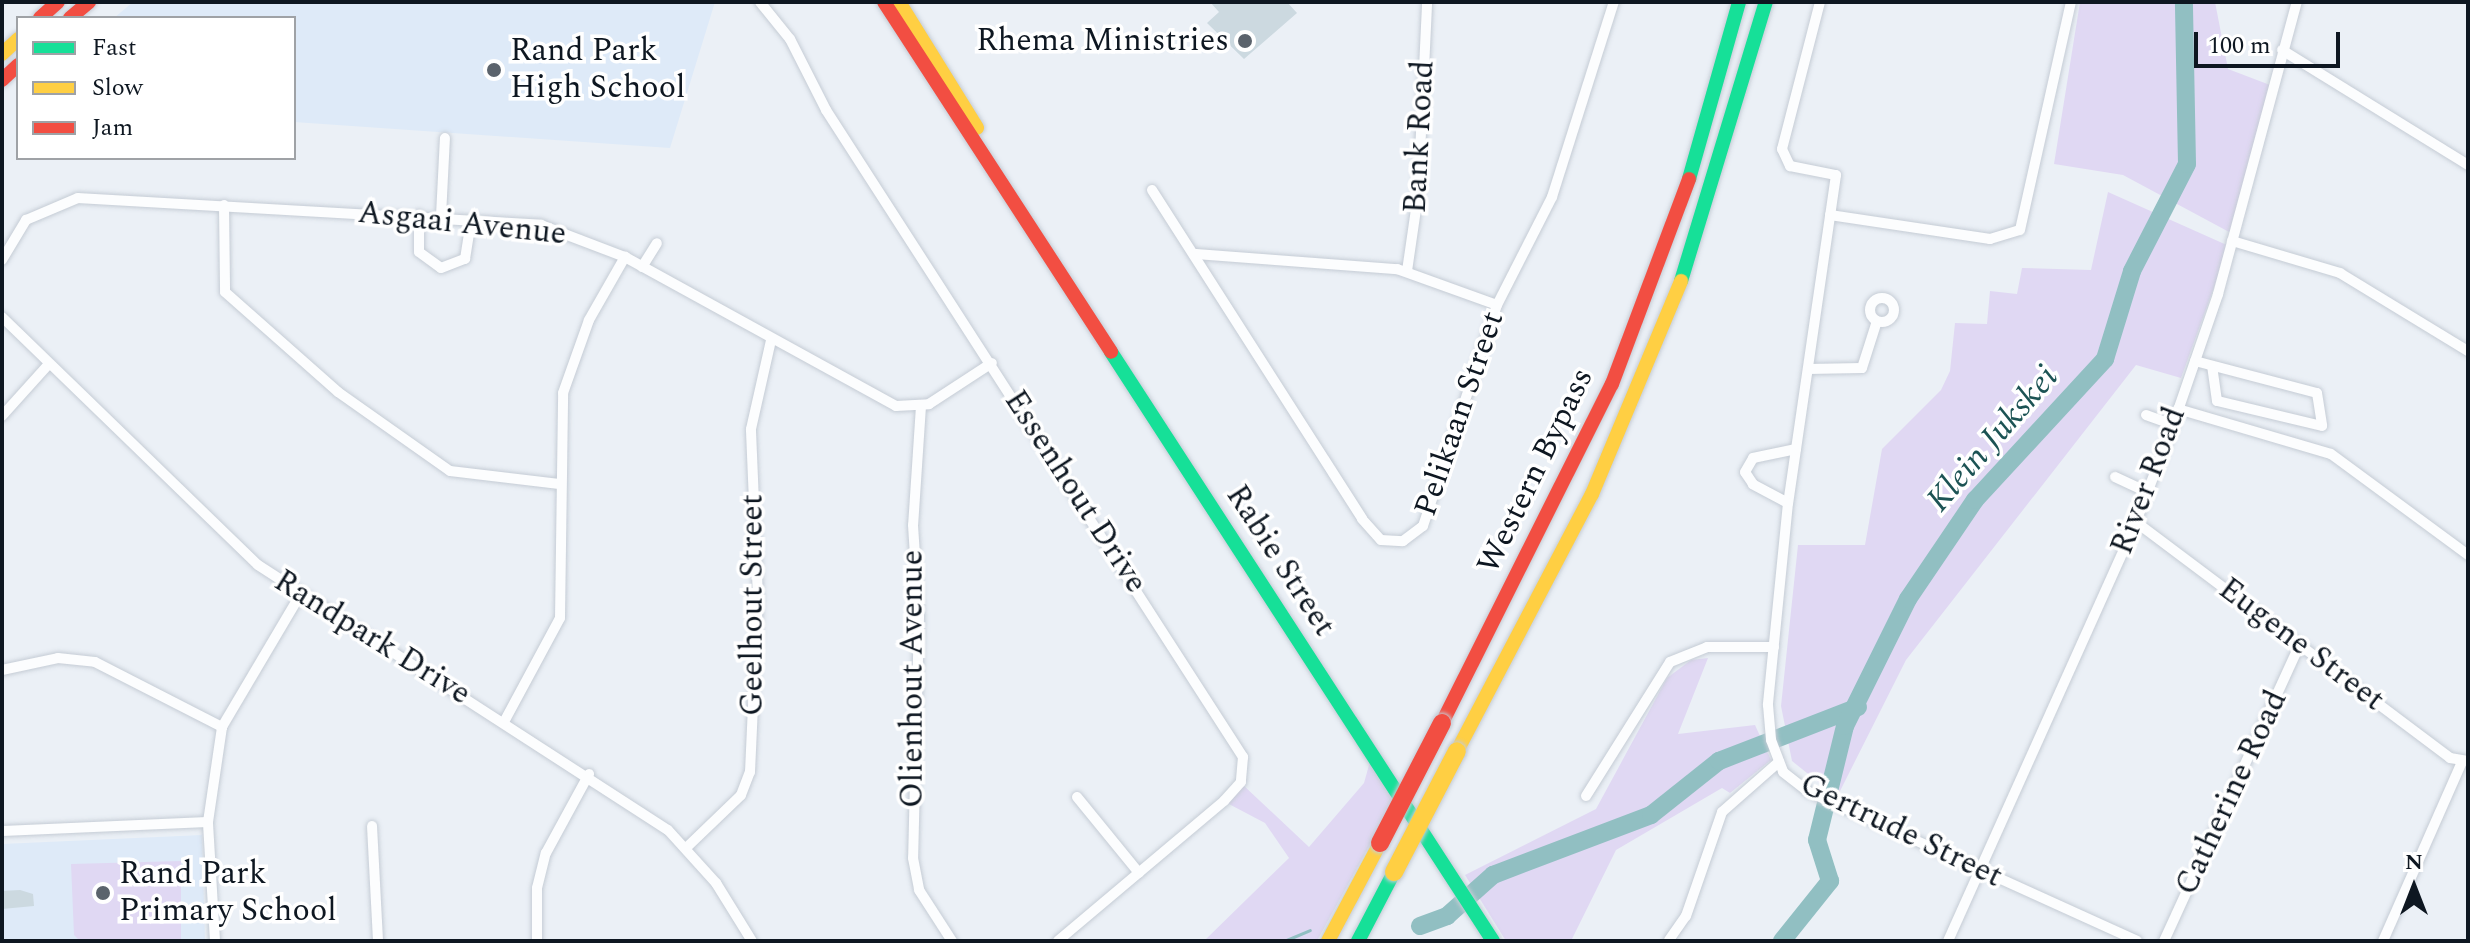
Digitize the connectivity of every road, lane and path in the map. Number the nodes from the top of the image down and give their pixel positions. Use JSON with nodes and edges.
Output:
{"nodes":[{"id":1,"x":58,"y":2,"type":"edge"},
{"id":2,"x":89,"y":2,"type":"edge"},
{"id":3,"x":760,"y":2,"type":"edge"},
{"id":4,"x":884,"y":2,"type":"edge"},
{"id":5,"x":899,"y":2,"type":"edge"},
{"id":6,"x":1427,"y":2,"type":"edge"},
{"id":7,"x":1614,"y":2,"type":"edge"},
{"id":8,"x":1739,"y":2,"type":"edge"},
{"id":9,"x":1766,"y":2,"type":"edge"},
{"id":10,"x":1820,"y":2,"type":"edge"},
{"id":11,"x":2071,"y":2,"type":"edge"},
{"id":12,"x":2297,"y":2,"type":"edge"},
{"id":13,"x":42,"y":16,"type":"edge"},
{"id":14,"x":72,"y":16,"type":"edge"},
{"id":15,"x":2282,"y":50,"type":"junction"},
{"id":16,"x":445,"y":138,"type":"dead end"},
{"id":17,"x":2468,"y":165,"type":"edge"},
{"id":18,"x":1152,"y":190,"type":"dead end"},
{"id":19,"x":224,"y":205,"type":"junction"},
{"id":20,"x":1022,"y":208,"type":"junction"},
{"id":21,"x":419,"y":215,"type":"junction"},
{"id":22,"x":1830,"y":215,"type":"junction"},
{"id":23,"x":441,"y":216,"type":"junction"},
{"id":24,"x":471,"y":220,"type":"junction"},
{"id":25,"x":2232,"y":241,"type":"junction"},
{"id":26,"x":657,"y":243,"type":"dead end"},
{"id":27,"x":1196,"y":254,"type":"junction"},
{"id":28,"x":625,"y":257,"type":"junction"},
{"id":29,"x":2,"y":260,"type":"edge"},
{"id":30,"x":642,"y":267,"type":"junction"},
{"id":31,"x":1407,"y":271,"type":"junction"},
{"id":32,"x":1497,"y":305,"type":"junction"},
{"id":33,"x":2,"y":317,"type":"edge"},
{"id":34,"x":1877,"y":321,"type":"dead end"},
{"id":35,"x":771,"y":340,"type":"junction"},
{"id":36,"x":2468,"y":351,"type":"edge"},
{"id":37,"x":2195,"y":361,"type":"junction"},
{"id":38,"x":992,"y":363,"type":"junction"},
{"id":39,"x":48,"y":365,"type":"junction"},
{"id":40,"x":2212,"y":366,"type":"junction"},
{"id":41,"x":1808,"y":369,"type":"junction"},
{"id":42,"x":921,"y":406,"type":"junction"},
{"id":43,"x":2178,"y":409,"type":"junction"},
{"id":44,"x":2146,"y":415,"type":"dead end"},
{"id":45,"x":2,"y":416,"type":"edge"},
{"id":46,"x":2173,"y":425,"type":"junction"},
{"id":47,"x":1796,"y":449,"type":"junction"},
{"id":48,"x":2115,"y":477,"type":"dead end"},
{"id":49,"x":559,"y":484,"type":"junction"},
{"id":50,"x":2147,"y":492,"type":"junction"},
{"id":51,"x":1788,"y":503,"type":"junction"},
{"id":52,"x":2136,"y":522,"type":"junction"},
{"id":53,"x":2468,"y":555,"type":"edge"},
{"id":54,"x":300,"y":595,"type":"junction"},
{"id":55,"x":2300,"y":644,"type":"junction"},
{"id":56,"x":1774,"y":647,"type":"junction"},
{"id":57,"x":2,"y":670,"type":"edge"},
{"id":58,"x":504,"y":722,"type":"junction"},
{"id":59,"x":222,"y":727,"type":"junction"},
{"id":60,"x":1777,"y":758,"type":"junction"},
{"id":61,"x":2465,"y":762,"type":"edge"},
{"id":62,"x":589,"y":774,"type":"junction"},
{"id":63,"x":1586,"y":796,"type":"dead end"},
{"id":64,"x":1077,"y":797,"type":"dead end"},
{"id":65,"x":208,"y":822,"type":"junction"},
{"id":66,"x":372,"y":826,"type":"dead end"},
{"id":67,"x":2,"y":831,"type":"edge"},
{"id":68,"x":686,"y":848,"type":"junction"},
{"id":69,"x":1980,"y":871,"type":"junction"},
{"id":70,"x":1139,"y":873,"type":"junction"},
{"id":71,"x":1669,"y":940,"type":"edge"},
{"id":72,"x":215,"y":941,"type":"edge"},
{"id":73,"x":378,"y":941,"type":"edge"},
{"id":74,"x":537,"y":941,"type":"edge"},
{"id":75,"x":752,"y":941,"type":"edge"},
{"id":76,"x":952,"y":941,"type":"edge"},
{"id":77,"x":1058,"y":941,"type":"edge"},
{"id":78,"x":1328,"y":941,"type":"edge"},
{"id":79,"x":1358,"y":941,"type":"edge"},
{"id":80,"x":1493,"y":941,"type":"edge"},
{"id":81,"x":1948,"y":941,"type":"edge"},
{"id":82,"x":2137,"y":941,"type":"edge"},
{"id":83,"x":2164,"y":941,"type":"edge"},
{"id":84,"x":2383,"y":941,"type":"edge"}],
"edges":[{"from":1,"to":13,"type":"main road"},
{"from":2,"to":14,"type":"main road"},
{"from":3,"to":38,"type":"street","name":"Essenhout Drive"},
{"from":4,"to":20,"type":"main road","name":"Rabie Street"},
{"from":5,"to":20,"type":"main road","name":"Rabie Street"},
{"from":6,"to":31,"type":"street","name":"Bank Road"},
{"from":7,"to":32,"type":"street","name":"Pelikaan Street"},
{"from":8,"to":78,"type":"main road","name":"Western Bypass","bridge":true},
{"from":9,"to":79,"type":"main road","name":"Western Bypass","bridge":true},
{"from":10,"to":22,"type":"street","name":"Gertrude Street"},
{"from":11,"to":22,"type":"street"},
{"from":12,"to":15,"type":"street","name":"River Road"},
{"from":15,"to":17,"type":"street"},
{"from":15,"to":25,"type":"street","name":"River Road"},
{"from":16,"to":23,"type":"street"},
{"from":18,"to":27,"type":"street","name":"Pelikaan Street"},
{"from":19,"to":21,"type":"street","name":"Asgaai Avenue"},
{"from":19,"to":29,"type":"street","name":"Asgaai Avenue"},
{"from":19,"to":49,"type":"street"},
{"from":20,"to":80,"type":"main road","name":"Rabie Street"},
{"from":21,"to":23,"type":"street","name":"Asgaai Avenue"},
{"from":21,"to":24,"type":"street"},
{"from":22,"to":41,"type":"street","name":"Gertrude Street"},
{"from":23,"to":24,"type":"street","name":"Asgaai Avenue"},
{"from":24,"to":28,"type":"street","name":"Asgaai Avenue"},
{"from":25,"to":36,"type":"street"},
{"from":25,"to":37,"type":"street","name":"River Road"},
{"from":26,"to":30,"type":"street"},
{"from":27,"to":31,"type":"street"},
{"from":27,"to":32,"type":"street","name":"Pelikaan Street"},
{"from":28,"to":30,"type":"street","name":"Asgaai Avenue"},
{"from":28,"to":49,"type":"street"},
{"from":30,"to":35,"type":"street","name":"Asgaai Avenue"},
{"from":31,"to":32,"type":"street"},
{"from":33,"to":39,"type":"street","name":"Randpark Drive"},
{"from":34,"to":41,"type":"street"},
{"from":35,"to":42,"type":"street","name":"Asgaai Avenue"},
{"from":35,"to":68,"type":"street","name":"Geelhout Street"},
{"from":37,"to":40,"type":"street"},
{"from":37,"to":43,"type":"street","name":"River Road"},
{"from":38,"to":42,"type":"street"},
{"from":38,"to":70,"type":"street","name":"Essenhout Drive"},
{"from":39,"to":45,"type":"street"},
{"from":39,"to":54,"type":"street","name":"Randpark Drive"},
{"from":40,"to":40,"type":"street"},
{"from":41,"to":47,"type":"street","name":"Gertrude Street"},
{"from":42,"to":76,"type":"street","name":"Olienhout Avenue"},
{"from":43,"to":46,"type":"street","name":"River Road"},
{"from":43,"to":53,"type":"street"},
{"from":44,"to":46,"type":"street"},
{"from":46,"to":50,"type":"street","name":"River Road"},
{"from":47,"to":51,"type":"street","name":"Gertrude Street"},
{"from":47,"to":51,"type":"street"},
{"from":48,"to":50,"type":"street"},
{"from":49,"to":58,"type":"street"},
{"from":50,"to":52,"type":"street","name":"River Road"},
{"from":51,"to":56,"type":"street","name":"Gertrude Street"},
{"from":52,"to":55,"type":"street","name":"Eugene Street"},
{"from":52,"to":69,"type":"street","name":"River Road"},
{"from":54,"to":58,"type":"street","name":"Randpark Drive"},
{"from":54,"to":59,"type":"street"},
{"from":55,"to":61,"type":"street","name":"Eugene Street"},
{"from":55,"to":83,"type":"street","name":"Catherine Road"},
{"from":56,"to":60,"type":"street","name":"Gertrude Street"},
{"from":56,"to":63,"type":"street"},
{"from":57,"to":59,"type":"street"},
{"from":58,"to":62,"type":"street","name":"Randpark Drive"},
{"from":59,"to":65,"type":"street"},
{"from":60,"to":69,"type":"street","name":"Gertrude Street"},
{"from":60,"to":71,"type":"street"},
{"from":61,"to":84,"type":"street"},
{"from":62,"to":68,"type":"street","name":"Randpark Drive"},
{"from":62,"to":74,"type":"street"},
{"from":64,"to":70,"type":"street"},
{"from":65,"to":67,"type":"street"},
{"from":65,"to":72,"type":"street"},
{"from":66,"to":73,"type":"street"},
{"from":68,"to":75,"type":"street","name":"Randpark Drive"},
{"from":69,"to":81,"type":"street","name":"River Road"},
{"from":69,"to":82,"type":"street","name":"Gertrude Street"},
{"from":70,"to":77,"type":"street","name":"Essenhout Drive"}]}
